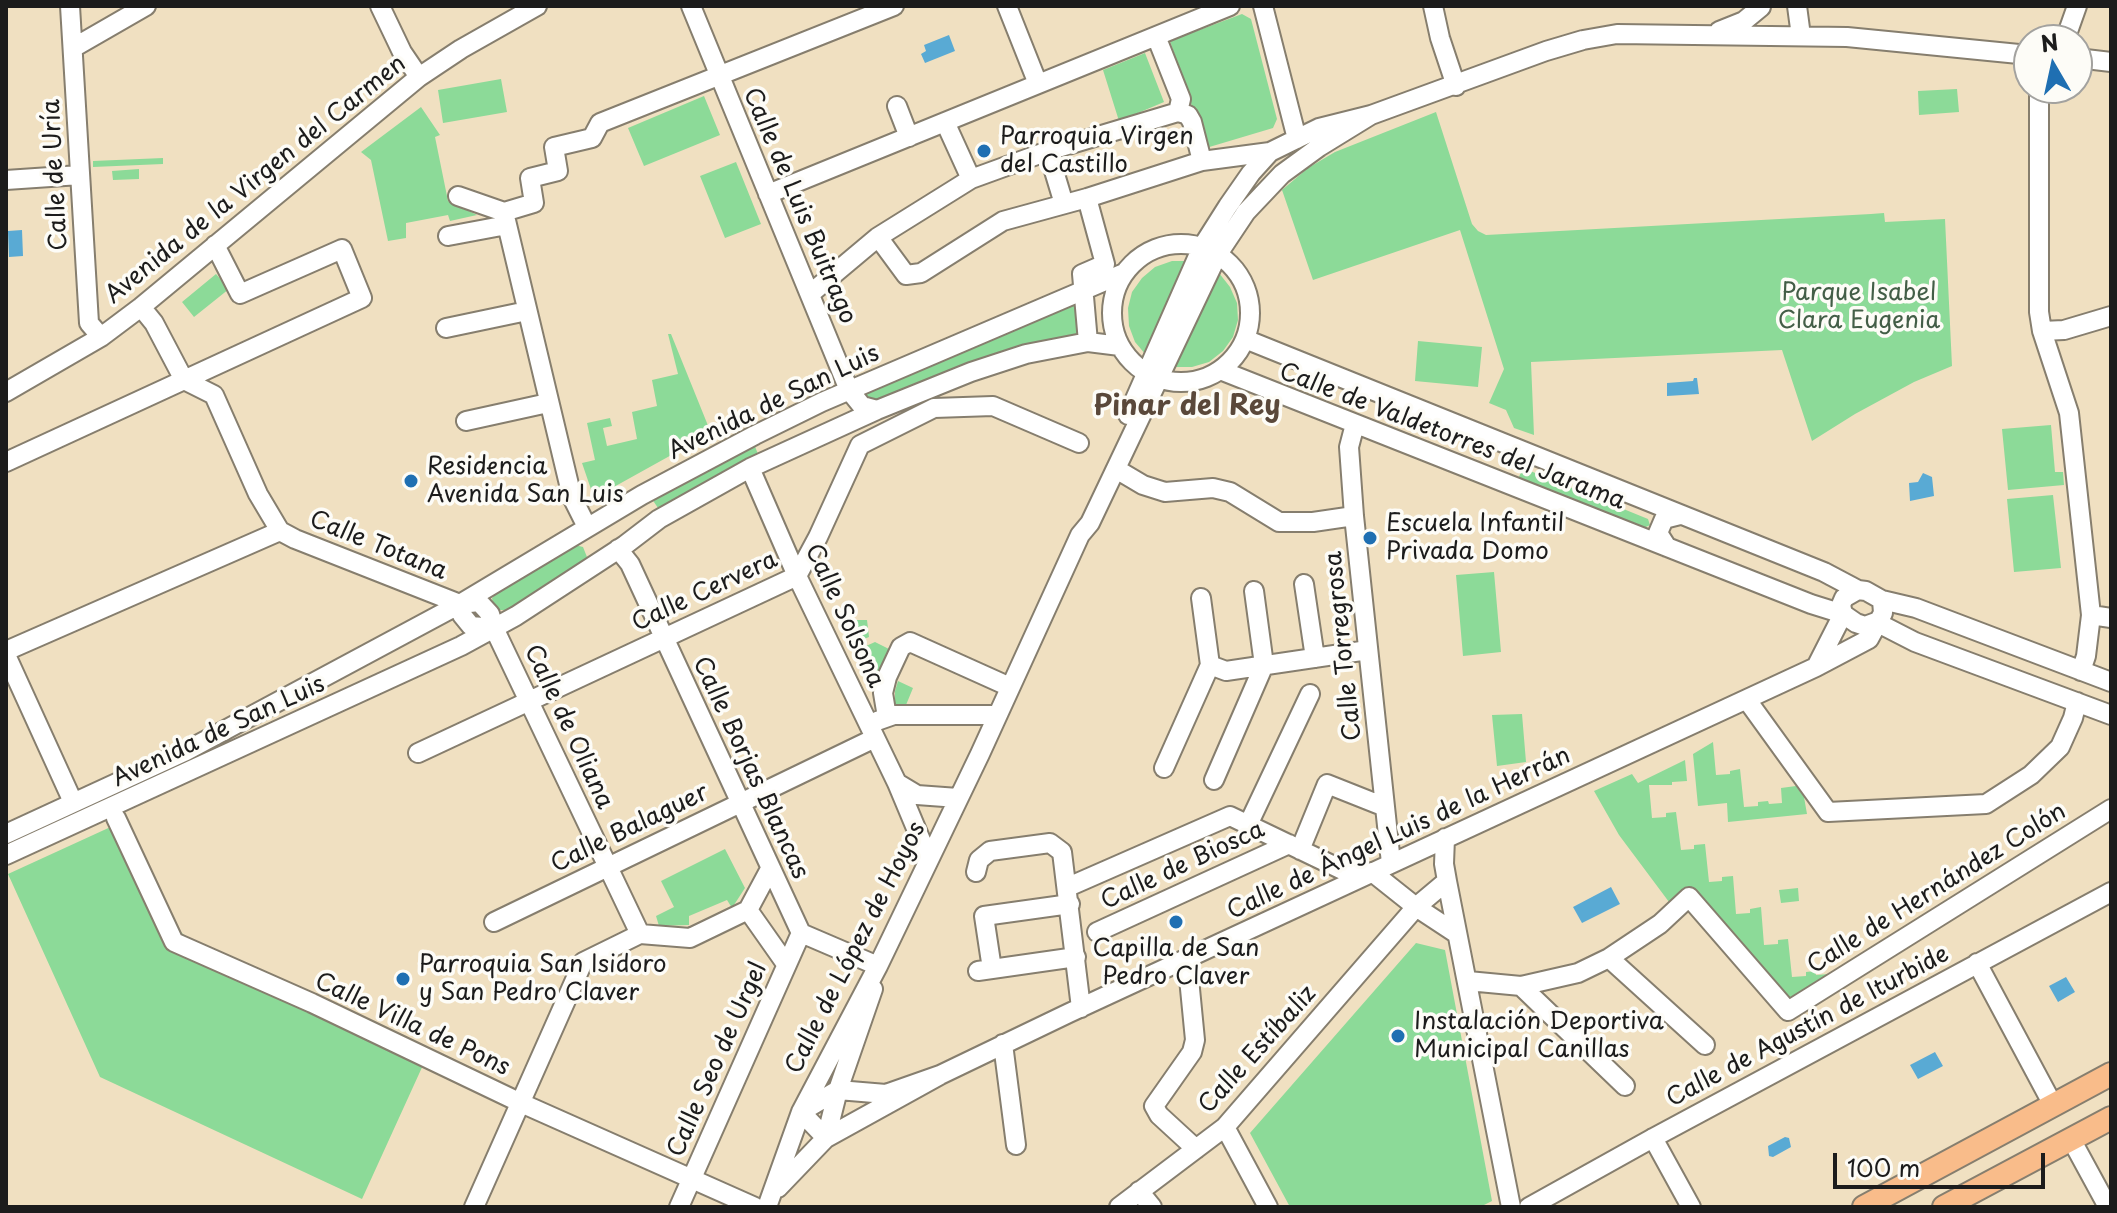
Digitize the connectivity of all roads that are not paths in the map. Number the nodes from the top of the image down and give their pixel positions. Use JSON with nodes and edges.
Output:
{"nodes":[{"id":1,"x":70,"y":6,"type":"edge"},
{"id":2,"x":146,"y":6,"type":"edge"},
{"id":3,"x":380,"y":6,"type":"edge"},
{"id":4,"x":537,"y":6,"type":"edge"},
{"id":5,"x":691,"y":6,"type":"edge"},
{"id":6,"x":894,"y":6,"type":"edge"},
{"id":7,"x":1230,"y":6,"type":"edge"},
{"id":8,"x":1263,"y":6,"type":"edge"},
{"id":9,"x":1433,"y":6,"type":"edge"},
{"id":10,"x":1761,"y":6,"type":"edge"},
{"id":11,"x":1797,"y":6,"type":"edge"},
{"id":12,"x":1011,"y":7,"type":"edge"},
{"id":13,"x":505,"y":14,"type":"edge"},
{"id":14,"x":1710,"y":34,"type":"junction"},
{"id":15,"x":1156,"y":36,"type":"junction"},
{"id":16,"x":1801,"y":36,"type":"junction"},
{"id":17,"x":73,"y":48,"type":"junction"},
{"id":18,"x":2013,"y":53,"type":"edge"},
{"id":19,"x":719,"y":76,"type":"junction"},
{"id":20,"x":419,"y":77,"type":"junction"},
{"id":21,"x":1038,"y":84,"type":"junction"},
{"id":22,"x":1456,"y":86,"type":"junction"},
{"id":23,"x":2039,"y":104,"type":"edge"},
{"id":24,"x":897,"y":106,"type":"dead end"},
{"id":25,"x":1178,"y":112,"type":"junction"},
{"id":26,"x":1371,"y":115,"type":"junction"},
{"id":27,"x":945,"y":122,"type":"junction"},
{"id":28,"x":909,"y":137,"type":"junction"},
{"id":29,"x":1297,"y":139,"type":"junction"},
{"id":30,"x":1048,"y":151,"type":"junction"},
{"id":31,"x":1270,"y":152,"type":"junction"},
{"id":32,"x":1202,"y":161,"type":"junction"},
{"id":33,"x":80,"y":175,"type":"junction"},
{"id":34,"x":971,"y":179,"type":"junction"},
{"id":35,"x":6,"y":180,"type":"edge"},
{"id":36,"x":768,"y":194,"type":"junction"},
{"id":37,"x":458,"y":196,"type":"dead end"},
{"id":38,"x":1087,"y":198,"type":"junction"},
{"id":39,"x":1064,"y":204,"type":"junction"},
{"id":40,"x":506,"y":219,"type":"junction"},
{"id":41,"x":448,"y":236,"type":"dead end"},
{"id":42,"x":878,"y":237,"type":"junction"},
{"id":43,"x":215,"y":245,"type":"junction"},
{"id":44,"x":1210,"y":250,"type":"junction"},
{"id":45,"x":1124,"y":273,"type":"junction"},
{"id":46,"x":1084,"y":289,"type":"junction"},
{"id":47,"x":810,"y":294,"type":"junction"},
{"id":48,"x":141,"y":307,"type":"junction"},
{"id":49,"x":527,"y":311,"type":"junction"},
{"id":50,"x":2111,"y":316,"type":"edge"},
{"id":51,"x":446,"y":328,"type":"dead end"},
{"id":52,"x":2042,"y":331,"type":"junction"},
{"id":53,"x":101,"y":337,"type":"junction"},
{"id":54,"x":1245,"y":339,"type":"junction"},
{"id":55,"x":1088,"y":342,"type":"junction"},
{"id":56,"x":1120,"y":346,"type":"junction"},
{"id":57,"x":1220,"y":370,"type":"junction"},
{"id":58,"x":1152,"y":376,"type":"junction"},
{"id":59,"x":184,"y":380,"type":"junction"},
{"id":60,"x":943,"y":383,"type":"junction"},
{"id":61,"x":849,"y":390,"type":"junction"},
{"id":62,"x":6,"y":392,"type":"edge"},
{"id":63,"x":548,"y":403,"type":"junction"},
{"id":64,"x":945,"y":408,"type":"junction"},
{"id":65,"x":877,"y":410,"type":"junction"},
{"id":66,"x":466,"y":421,"type":"dead end"},
{"id":67,"x":1355,"y":424,"type":"junction"},
{"id":68,"x":1079,"y":443,"type":"dead end"},
{"id":69,"x":6,"y":462,"type":"edge"},
{"id":70,"x":750,"y":468,"type":"junction"},
{"id":71,"x":1116,"y":469,"type":"junction"},
{"id":72,"x":1680,"y":515,"type":"junction"},
{"id":73,"x":1354,"y":516,"type":"junction"},
{"id":74,"x":587,"y":527,"type":"junction"},
{"id":75,"x":280,"y":531,"type":"junction"},
{"id":76,"x":1080,"y":535,"type":"junction"},
{"id":77,"x":1667,"y":547,"type":"junction"},
{"id":78,"x":618,"y":549,"type":"junction"},
{"id":79,"x":797,"y":576,"type":"junction"},
{"id":80,"x":1304,"y":584,"type":"dead end"},
{"id":81,"x":1858,"y":590,"type":"junction"},
{"id":82,"x":1254,"y":591,"type":"dead end"},
{"id":83,"x":1201,"y":598,"type":"dead end"},
{"id":84,"x":1882,"y":600,"type":"junction"},
{"id":85,"x":460,"y":604,"type":"junction"},
{"id":86,"x":1843,"y":614,"type":"junction"},
{"id":87,"x":2091,"y":615,"type":"junction"},
{"id":88,"x":2111,"y":618,"type":"edge"},
{"id":89,"x":1876,"y":622,"type":"junction"},
{"id":90,"x":494,"y":628,"type":"junction"},
{"id":91,"x":664,"y":639,"type":"junction"},
{"id":92,"x":1368,"y":650,"type":"junction"},
{"id":93,"x":6,"y":653,"type":"edge"},
{"id":94,"x":1315,"y":658,"type":"junction"},
{"id":95,"x":1210,"y":665,"type":"junction"},
{"id":96,"x":1264,"y":665,"type":"junction"},
{"id":97,"x":1816,"y":667,"type":"junction"},
{"id":98,"x":2081,"y":671,"type":"junction"},
{"id":99,"x":2111,"y":682,"type":"edge"},
{"id":100,"x":1010,"y":687,"type":"junction"},
{"id":101,"x":1310,"y":694,"type":"dead end"},
{"id":102,"x":530,"y":699,"type":"junction"},
{"id":103,"x":1747,"y":700,"type":"junction"},
{"id":104,"x":2077,"y":702,"type":"junction"},
{"id":105,"x":997,"y":715,"type":"junction"},
{"id":106,"x":2111,"y":715,"type":"edge"},
{"id":107,"x":877,"y":726,"type":"junction"},
{"id":108,"x":418,"y":753,"type":"dead end"},
{"id":109,"x":1164,"y":768,"type":"dead end"},
{"id":110,"x":1214,"y":780,"type":"dead end"},
{"id":111,"x":897,"y":783,"type":"junction"},
{"id":112,"x":958,"y":798,"type":"junction"},
{"id":113,"x":741,"y":801,"type":"junction"},
{"id":114,"x":73,"y":802,"type":"junction"},
{"id":115,"x":1385,"y":807,"type":"junction"},
{"id":116,"x":2111,"y":809,"type":"edge"},
{"id":117,"x":116,"y":818,"type":"dead end"},
{"id":118,"x":1248,"y":825,"type":"junction"},
{"id":119,"x":6,"y":834,"type":"edge"},
{"id":120,"x":1445,"y":838,"type":"junction"},
{"id":121,"x":1294,"y":847,"type":"junction"},
{"id":122,"x":6,"y":855,"type":"edge"},
{"id":123,"x":928,"y":857,"type":"junction"},
{"id":124,"x":1391,"y":863,"type":"junction"},
{"id":125,"x":608,"y":867,"type":"junction"},
{"id":126,"x":770,"y":869,"type":"junction"},
{"id":127,"x":976,"y":872,"type":"dead end"},
{"id":128,"x":1366,"y":875,"type":"junction"},
{"id":129,"x":1447,"y":881,"type":"junction"},
{"id":130,"x":2111,"y":892,"type":"edge"},
{"id":131,"x":1069,"y":895,"type":"junction"},
{"id":132,"x":1416,"y":907,"type":"junction"},
{"id":133,"x":748,"y":910,"type":"junction"},
{"id":134,"x":494,"y":922,"type":"dead end"},
{"id":135,"x":1097,"y":932,"type":"dead end"},
{"id":136,"x":801,"y":933,"type":"junction"},
{"id":137,"x":640,"y":934,"type":"junction"},
{"id":138,"x":1457,"y":934,"type":"junction"},
{"id":139,"x":1076,"y":957,"type":"junction"},
{"id":140,"x":1187,"y":958,"type":"junction"},
{"id":141,"x":1609,"y":958,"type":"junction"},
{"id":142,"x":1977,"y":963,"type":"junction"},
{"id":143,"x":786,"y":964,"type":"junction"},
{"id":144,"x":878,"y":966,"type":"junction"},
{"id":145,"x":1468,"y":981,"type":"junction"},
{"id":146,"x":1521,"y":986,"type":"junction"},
{"id":147,"x":1081,"y":1008,"type":"junction"},
{"id":148,"x":1003,"y":1044,"type":"junction"},
{"id":149,"x":1705,"y":1045,"type":"dead end"},
{"id":150,"x":2111,"y":1074,"type":"edge"},
{"id":151,"x":940,"y":1075,"type":"junction"},
{"id":152,"x":1625,"y":1086,"type":"dead end"},
{"id":153,"x":838,"y":1090,"type":"junction"},
{"id":154,"x":521,"y":1103,"type":"junction"},
{"id":155,"x":2053,"y":1105,"type":"junction"},
{"id":156,"x":801,"y":1112,"type":"junction"},
{"id":157,"x":2111,"y":1118,"type":"edge"},
{"id":158,"x":1225,"y":1127,"type":"junction"},
{"id":159,"x":826,"y":1138,"type":"junction"},
{"id":160,"x":1653,"y":1138,"type":"junction"},
{"id":161,"x":2071,"y":1139,"type":"junction"},
{"id":162,"x":1016,"y":1145,"type":"dead end"},
{"id":163,"x":1196,"y":1149,"type":"junction"},
{"id":164,"x":691,"y":1180,"type":"junction"},
{"id":165,"x":1139,"y":1191,"type":"junction"},
{"id":166,"x":770,"y":1200,"type":"edge"},
{"id":167,"x":474,"y":1207,"type":"edge"},
{"id":168,"x":679,"y":1207,"type":"edge"},
{"id":169,"x":755,"y":1207,"type":"edge"},
{"id":170,"x":1119,"y":1207,"type":"edge"},
{"id":171,"x":1152,"y":1207,"type":"edge"},
{"id":172,"x":1268,"y":1207,"type":"edge"},
{"id":173,"x":1511,"y":1207,"type":"edge"},
{"id":174,"x":1529,"y":1207,"type":"edge"},
{"id":175,"x":1691,"y":1207,"type":"edge"},
{"id":176,"x":1864,"y":1207,"type":"edge"},
{"id":177,"x":1944,"y":1207,"type":"edge"},
{"id":178,"x":2108,"y":1207,"type":"edge"}],
"edges":[{"from":1,"to":17,"type":"street","name":"Calle de Uría"},
{"from":2,"to":17,"type":"street"},
{"from":3,"to":20,"type":"street"},
{"from":4,"to":13,"type":"street","name":"Avenida de la Virgen del Carmen"},
{"from":5,"to":19,"type":"street","name":"Calle de Luis Buitrago"},
{"from":6,"to":19,"type":"street"},
{"from":7,"to":15,"type":"street"},
{"from":8,"to":29,"type":"street"},
{"from":9,"to":22,"type":"street"},
{"from":10,"to":14,"type":"street"},
{"from":10,"to":16,"type":"street"},
{"from":11,"to":16,"type":"street"},
{"from":12,"to":21,"type":"street"},
{"from":13,"to":20,"type":"street","name":"Avenida de la Virgen del Carmen"},
{"from":14,"to":16,"type":"street"},
{"from":14,"to":22,"type":"street"},
{"from":15,"to":21,"type":"street"},
{"from":15,"to":25,"type":"street"},
{"from":16,"to":18,"type":"street"},
{"from":17,"to":33,"type":"street","name":"Calle de Uría"},
{"from":19,"to":36,"type":"street","name":"Calle de Luis Buitrago"},
{"from":19,"to":40,"type":"street"},
{"from":20,"to":43,"type":"street","name":"Avenida de la Virgen del Carmen"},
{"from":21,"to":27,"type":"street"},
{"from":22,"to":26,"type":"street"},
{"from":23,"to":52,"type":"street"},
{"from":24,"to":28,"type":"street"},
{"from":25,"to":30,"type":"street"},
{"from":25,"to":32,"type":"street"},
{"from":26,"to":29,"type":"street"},
{"from":26,"to":44,"type":"street"},
{"from":27,"to":28,"type":"street"},
{"from":27,"to":34,"type":"street"},
{"from":28,"to":36,"type":"street"},
{"from":29,"to":31,"type":"street"},
{"from":30,"to":34,"type":"street"},
{"from":30,"to":39,"type":"street"},
{"from":31,"to":32,"type":"street"},
{"from":31,"to":44,"type":"street"},
{"from":32,"to":38,"type":"street"},
{"from":33,"to":35,"type":"street"},
{"from":33,"to":53,"type":"street","name":"Calle de Uría"},
{"from":34,"to":42,"type":"street"},
{"from":36,"to":47,"type":"street","name":"Calle de Luis Buitrago"},
{"from":37,"to":40,"type":"street"},
{"from":38,"to":39,"type":"street"},
{"from":38,"to":46,"type":"street"},
{"from":39,"to":42,"type":"street"},
{"from":40,"to":41,"type":"street"},
{"from":40,"to":49,"type":"street"},
{"from":42,"to":47,"type":"street"},
{"from":43,"to":48,"type":"street","name":"Avenida de la Virgen del Carmen"},
{"from":43,"to":59,"type":"street"},
{"from":44,"to":45,"type":"street","name":"Avenida de San Luis"},
{"from":44,"to":54,"type":"street"},
{"from":44,"to":58,"type":"street"},
{"from":45,"to":46,"type":"street","name":"Avenida de San Luis"},
{"from":45,"to":56,"type":"street"},
{"from":46,"to":55,"type":"street"},
{"from":46,"to":61,"type":"street","name":"Avenida de San Luis"},
{"from":47,"to":61,"type":"street","name":"Calle de Luis Buitrago"},
{"from":48,"to":53,"type":"street","name":"Avenida de la Virgen del Carmen"},
{"from":48,"to":59,"type":"street"},
{"from":49,"to":51,"type":"street"},
{"from":49,"to":63,"type":"street"},
{"from":50,"to":52,"type":"street"},
{"from":52,"to":87,"type":"street"},
{"from":53,"to":62,"type":"street","name":"Avenida de la Virgen del Carmen"},
{"from":54,"to":57,"type":"street"},
{"from":54,"to":72,"type":"street","name":"Calle de Valdetorres del Jarama"},
{"from":55,"to":56,"type":"street","name":"Avenida de San Luis"},
{"from":55,"to":60,"type":"street","name":"Avenida de San Luis"},
{"from":56,"to":58,"type":"street"},
{"from":57,"to":58,"type":"street"},
{"from":57,"to":67,"type":"street","name":"Calle de Valdetorres del Jarama"},
{"from":58,"to":71,"type":"street"},
{"from":58,"to":76,"type":"street"},
{"from":59,"to":69,"type":"street"},
{"from":59,"to":75,"type":"street"},
{"from":60,"to":64,"type":"street"},
{"from":60,"to":65,"type":"street","name":"Avenida de San Luis"},
{"from":61,"to":65,"type":"street"},
{"from":61,"to":74,"type":"street","name":"Avenida de San Luis"},
{"from":63,"to":66,"type":"street"},
{"from":63,"to":74,"type":"street"},
{"from":64,"to":68,"type":"street","name":"Calle Cervera"},
{"from":64,"to":79,"type":"street","name":"Calle Cervera"},
{"from":65,"to":70,"type":"street","name":"Avenida de San Luis"},
{"from":67,"to":73,"type":"street","name":"Calle Torregrosa"},
{"from":67,"to":77,"type":"street","name":"Calle de Valdetorres del Jarama"},
{"from":70,"to":78,"type":"street","name":"Avenida de San Luis"},
{"from":70,"to":79,"type":"street","name":"Calle Solsona"},
{"from":71,"to":73,"type":"street"},
{"from":71,"to":76,"type":"street"},
{"from":72,"to":77,"type":"street"},
{"from":72,"to":81,"type":"street","name":"Calle de Valdetorres del Jarama"},
{"from":73,"to":92,"type":"street","name":"Calle Torregrosa"},
{"from":74,"to":85,"type":"street","name":"Avenida de San Luis"},
{"from":75,"to":85,"type":"street","name":"Calle Totana"},
{"from":75,"to":93,"type":"street"},
{"from":76,"to":100,"type":"street","name":"Calle de López de Hoyos"},
{"from":77,"to":86,"type":"street","name":"Calle de Valdetorres del Jarama"},
{"from":78,"to":90,"type":"street","name":"Avenida de San Luis"},
{"from":78,"to":91,"type":"street","name":"Calle Borjas Blancas"},
{"from":79,"to":91,"type":"street","name":"Calle Cervera"},
{"from":79,"to":107,"type":"street","name":"Calle Solsona"},
{"from":80,"to":94,"type":"street"},
{"from":81,"to":84,"type":"street"},
{"from":81,"to":86,"type":"street"},
{"from":82,"to":96,"type":"street"},
{"from":83,"to":95,"type":"street"},
{"from":84,"to":89,"type":"street"},
{"from":84,"to":98,"type":"street"},
{"from":85,"to":90,"type":"street"},
{"from":85,"to":114,"type":"street","name":"Avenida de San Luis"},
{"from":86,"to":89,"type":"street"},
{"from":86,"to":97,"type":"street"},
{"from":87,"to":88,"type":"street"},
{"from":87,"to":98,"type":"street"},
{"from":89,"to":97,"type":"street","name":"Calle de Ángel Luis de la Herrán"},
{"from":89,"to":104,"type":"street"},
{"from":90,"to":102,"type":"street","name":"Calle de Oliana"},
{"from":90,"to":122,"type":"street","name":"Avenida de San Luis"},
{"from":91,"to":102,"type":"street","name":"Calle Cervera"},
{"from":91,"to":113,"type":"street","name":"Calle Borjas Blancas"},
{"from":92,"to":94,"type":"street"},
{"from":92,"to":115,"type":"street","name":"Calle Torregrosa"},
{"from":93,"to":114,"type":"street"},
{"from":94,"to":96,"type":"street"},
{"from":95,"to":96,"type":"street"},
{"from":95,"to":109,"type":"street"},
{"from":96,"to":110,"type":"street"},
{"from":97,"to":103,"type":"street","name":"Calle de Ángel Luis de la Herrán"},
{"from":98,"to":99,"type":"street"},
{"from":100,"to":105,"type":"street","name":"Calle de López de Hoyos"},
{"from":100,"to":107,"type":"street"},
{"from":101,"to":118,"type":"street","name":"Calle de Biosca"},
{"from":102,"to":108,"type":"street","name":"Calle Cervera"},
{"from":102,"to":125,"type":"street","name":"Calle de Oliana"},
{"from":103,"to":104,"type":"street"},
{"from":103,"to":120,"type":"street","name":"Calle de Ángel Luis de la Herrán"},
{"from":104,"to":106,"type":"street"},
{"from":105,"to":107,"type":"street"},
{"from":105,"to":112,"type":"street","name":"Calle de López de Hoyos"},
{"from":107,"to":111,"type":"street","name":"Calle Solsona"},
{"from":107,"to":113,"type":"street","name":"Calle Balaguer"},
{"from":111,"to":112,"type":"street"},
{"from":111,"to":123,"type":"street","name":"Calle Solsona"},
{"from":112,"to":123,"type":"street","name":"Calle de López de Hoyos"},
{"from":113,"to":125,"type":"street","name":"Calle Balaguer"},
{"from":113,"to":126,"type":"street","name":"Calle Borjas Blancas"},
{"from":114,"to":119,"type":"street","name":"Avenida de San Luis"},
{"from":115,"to":121,"type":"street"},
{"from":115,"to":124,"type":"street","name":"Calle Torregrosa"},
{"from":116,"to":141,"type":"street","name":"Calle de Hernández Colón"},
{"from":117,"to":154,"type":"street","name":"Calle Villa de Pons"},
{"from":118,"to":121,"type":"street","name":"Calle de Biosca"},
{"from":118,"to":131,"type":"street","name":"Calle de Biosca"},
{"from":120,"to":124,"type":"street","name":"Calle de Ángel Luis de la Herrán"},
{"from":120,"to":129,"type":"street"},
{"from":121,"to":128,"type":"street","name":"Calle de Biosca"},
{"from":121,"to":135,"type":"street","name":"Calle de Biosca"},
{"from":123,"to":144,"type":"street","name":"Calle de López de Hoyos"},
{"from":124,"to":128,"type":"street","name":"Calle de Ángel Luis de la Herrán"},
{"from":125,"to":134,"type":"street","name":"Calle Balaguer"},
{"from":125,"to":137,"type":"street","name":"Calle de Oliana"},
{"from":126,"to":133,"type":"street"},
{"from":126,"to":136,"type":"street","name":"Calle Borjas Blancas"},
{"from":127,"to":131,"type":"street","name":"Calle de Biosca"},
{"from":128,"to":132,"type":"street","name":"Calle de Biosca"},
{"from":128,"to":140,"type":"street","name":"Calle de Ángel Luis de la Herrán"},
{"from":129,"to":132,"type":"street","name":"Calle Estíbaliz"},
{"from":129,"to":138,"type":"street"},
{"from":130,"to":142,"type":"street","name":"Calle de Agustín de Iturbide"},
{"from":131,"to":139,"type":"street","name":"Calle de Biosca"},
{"from":131,"to":139,"type":"street","name":"Calle de Biosca"},
{"from":132,"to":138,"type":"street","name":"Calle de Biosca"},
{"from":132,"to":158,"type":"street","name":"Calle Estíbaliz"},
{"from":133,"to":137,"type":"street"},
{"from":133,"to":143,"type":"street"},
{"from":136,"to":143,"type":"street","name":"Calle Seo de Urgel"},
{"from":136,"to":144,"type":"street"},
{"from":137,"to":154,"type":"street"},
{"from":138,"to":145,"type":"street"},
{"from":139,"to":147,"type":"street","name":"Calle de Biosca"},
{"from":140,"to":147,"type":"street","name":"Calle de Ángel Luis de la Herrán"},
{"from":140,"to":163,"type":"street"},
{"from":141,"to":146,"type":"street"},
{"from":141,"to":149,"type":"street"},
{"from":142,"to":155,"type":"street"},
{"from":142,"to":160,"type":"street","name":"Calle de Agustín de Iturbide"},
{"from":143,"to":164,"type":"street","name":"Calle Seo de Urgel"},
{"from":144,"to":153,"type":"street"},
{"from":144,"to":156,"type":"street","name":"Calle de López de Hoyos"},
{"from":145,"to":146,"type":"street"},
{"from":145,"to":173,"type":"street"},
{"from":146,"to":152,"type":"street"},
{"from":147,"to":148,"type":"street","name":"Calle de Ángel Luis de la Herrán"},
{"from":148,"to":151,"type":"street","name":"Calle de Ángel Luis de la Herrán"},
{"from":148,"to":162,"type":"street"},
{"from":150,"to":155,"type":"main road"},
{"from":151,"to":153,"type":"street","name":"Calle de Ángel Luis de la Herrán"},
{"from":151,"to":159,"type":"street","name":"Calle de Ángel Luis de la Herrán"},
{"from":153,"to":156,"type":"street"},
{"from":153,"to":159,"type":"street"},
{"from":154,"to":164,"type":"street","name":"Calle Villa de Pons"},
{"from":154,"to":167,"type":"street"},
{"from":155,"to":176,"type":"main road"},
{"from":156,"to":159,"type":"street"},
{"from":156,"to":166,"type":"street","name":"Calle de López de Hoyos"},
{"from":157,"to":161,"type":"main road"},
{"from":158,"to":163,"type":"street","name":"Calle Estíbaliz"},
{"from":158,"to":172,"type":"street"},
{"from":159,"to":166,"type":"street"},
{"from":160,"to":174,"type":"street","name":"Calle de Agustín de Iturbide"},
{"from":160,"to":175,"type":"street"},
{"from":161,"to":177,"type":"main road"},
{"from":161,"to":178,"type":"street"},
{"from":163,"to":165,"type":"street","name":"Calle Estíbaliz"},
{"from":164,"to":168,"type":"street","name":"Calle Seo de Urgel"},
{"from":164,"to":169,"type":"street","name":"Calle Villa de Pons"},
{"from":165,"to":170,"type":"street","name":"Calle Estíbaliz"},
{"from":165,"to":171,"type":"street"}]}
